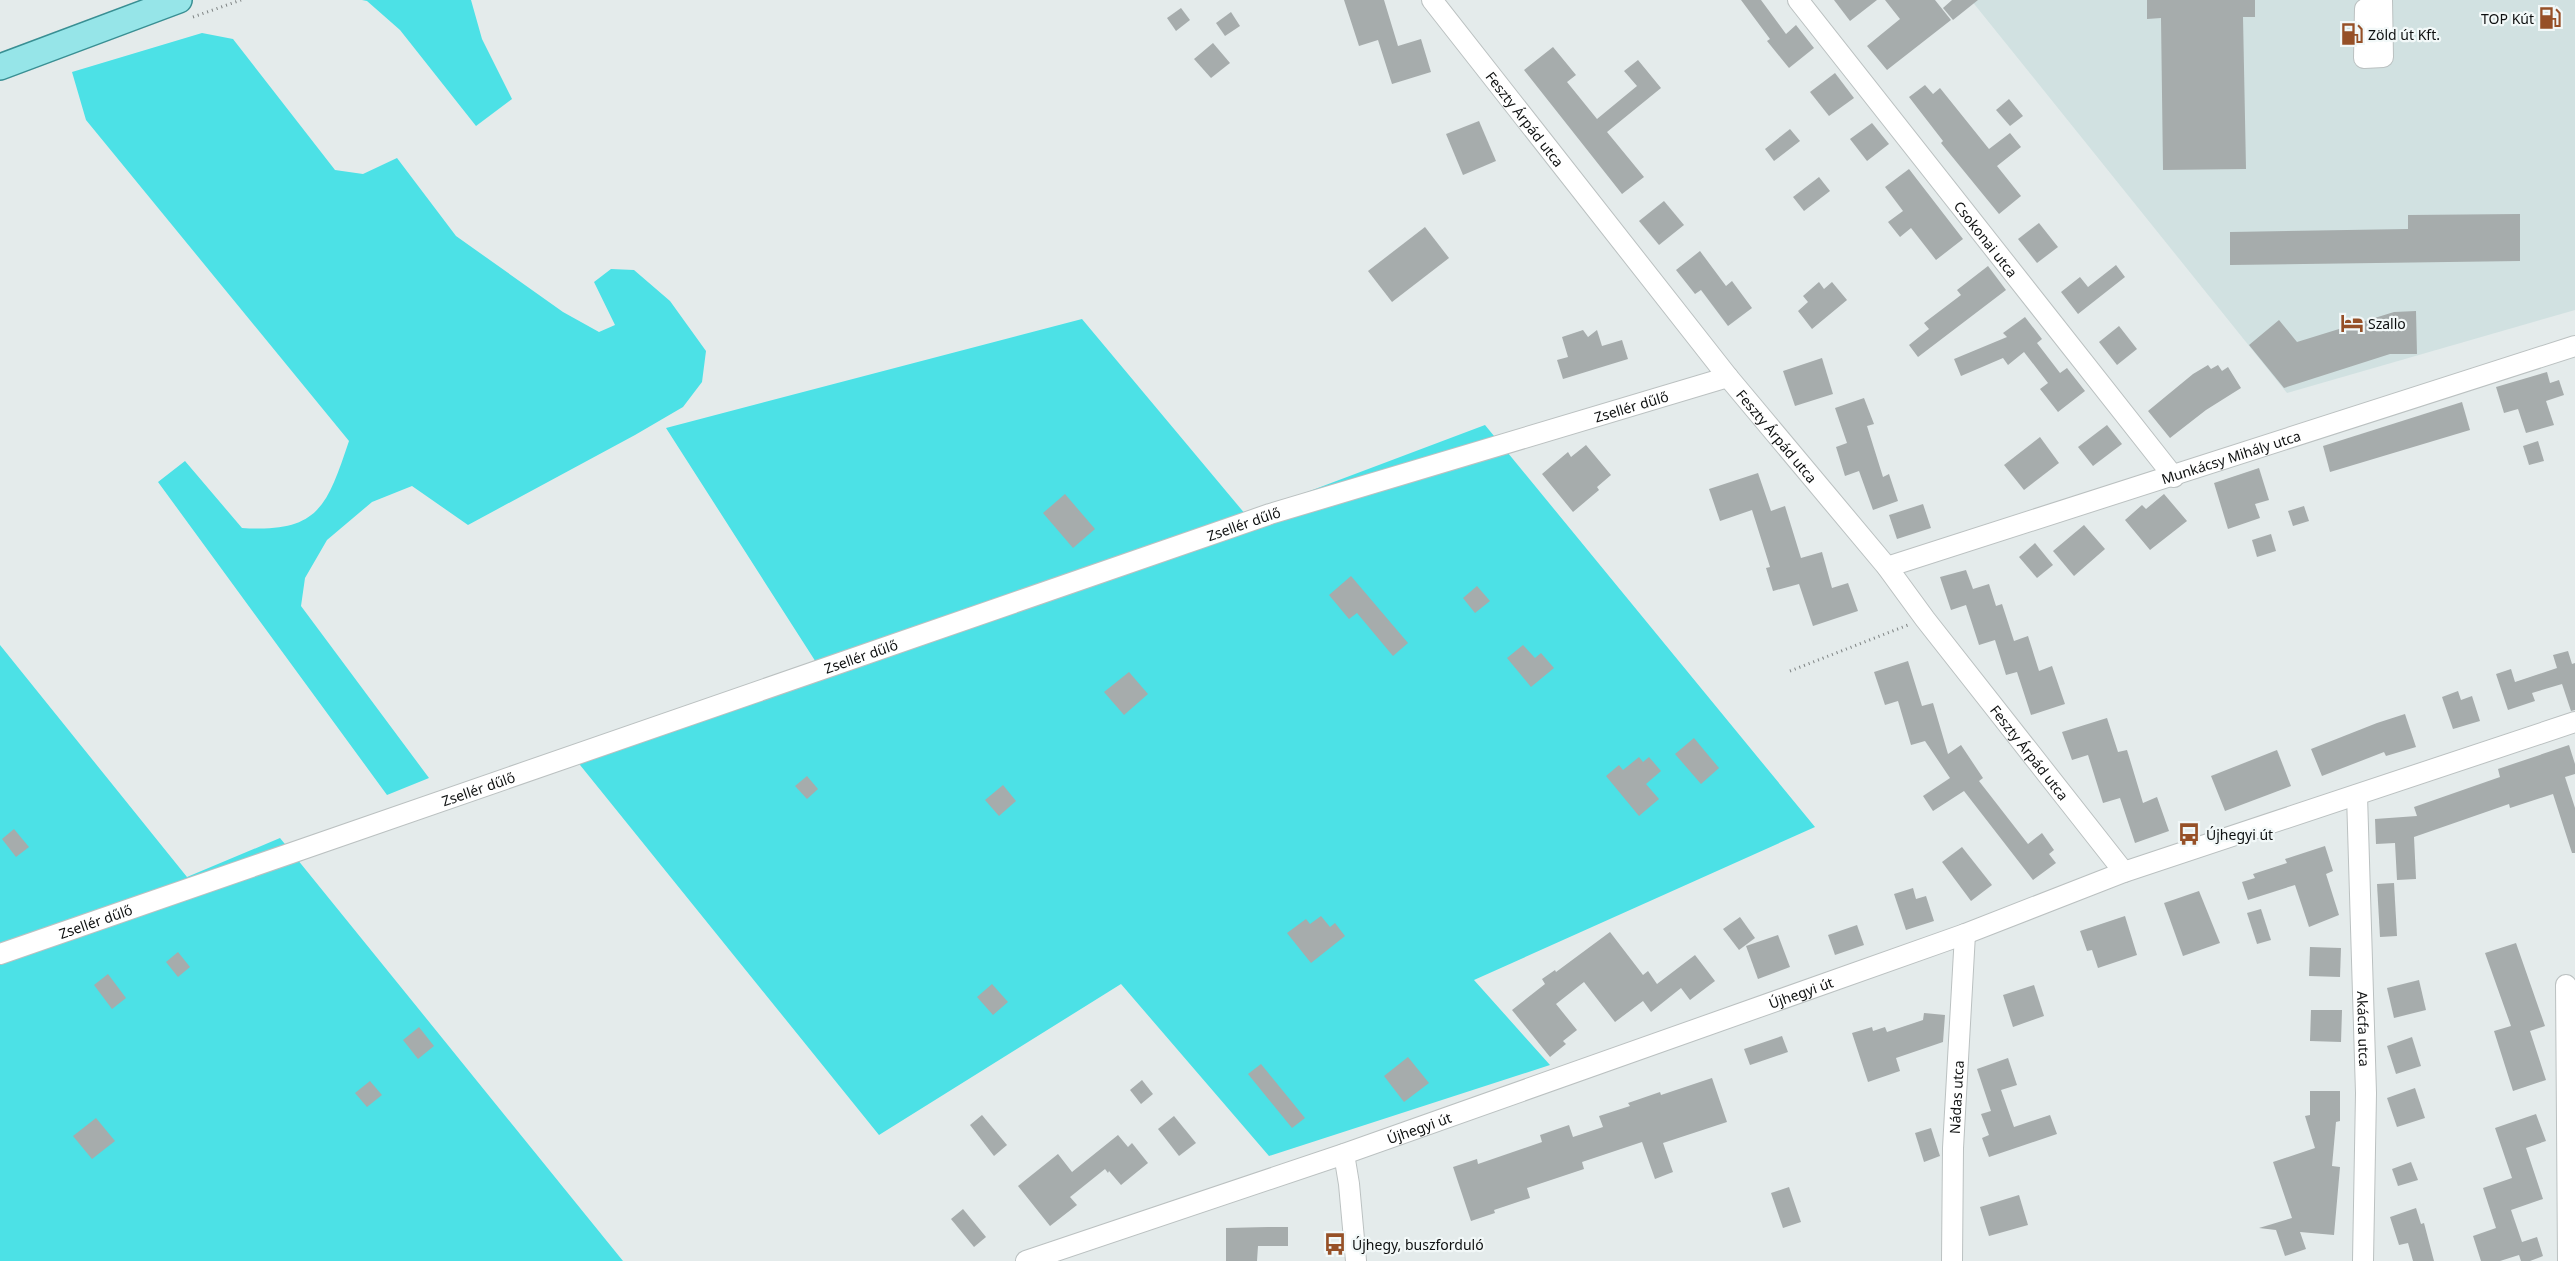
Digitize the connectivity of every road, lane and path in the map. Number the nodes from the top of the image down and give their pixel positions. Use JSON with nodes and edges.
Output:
{"nodes":[{"id":1,"x":179,"y":0,"type":"edge"},
{"id":2,"x":1432,"y":0,"type":"edge"},
{"id":3,"x":1798,"y":0,"type":"edge"},
{"id":4,"x":0,"y":67,"type":"edge"},
{"id":5,"x":2575,"y":346,"type":"edge"},
{"id":6,"x":1728,"y":377,"type":"junction"},
{"id":7,"x":2174,"y":476,"type":"junction"},
{"id":8,"x":1887,"y":566,"type":"junction"},
{"id":9,"x":1925,"y":619,"type":"junction"},
{"id":10,"x":1790,"y":671,"type":"dead end"},
{"id":11,"x":2575,"y":722,"type":"edge"},
{"id":12,"x":2357,"y":795,"type":"junction"},
{"id":13,"x":2124,"y":872,"type":"junction"},
{"id":14,"x":1965,"y":934,"type":"junction"},
{"id":15,"x":0,"y":954,"type":"edge"},
{"id":16,"x":2566,"y":985,"type":"dead end"},
{"id":17,"x":1344,"y":1154,"type":"junction"},
{"id":18,"x":1026,"y":1261,"type":"edge"},
{"id":19,"x":1356,"y":1261,"type":"edge"},
{"id":20,"x":1952,"y":1261,"type":"edge"},
{"id":21,"x":2363,"y":1261,"type":"edge"},
{"id":22,"x":2568,"y":1261,"type":"edge"}],
"edges":[{"from":1,"to":4,"type":"main road"},
{"from":2,"to":6,"type":"street","name":"Feszty Árpád utca"},
{"from":3,"to":7,"type":"street","name":"Csokonai utca"},
{"from":5,"to":7,"type":"street","name":"Munkácsy Mihály utca"},
{"from":6,"to":8,"type":"street","name":"Feszty Árpád utca"},
{"from":6,"to":15,"type":"street","name":"Zsellér dűlő"},
{"from":7,"to":8,"type":"street","name":"Munkácsy Mihály utca"},
{"from":8,"to":9,"type":"street","name":"Feszty Árpád utca"},
{"from":9,"to":10,"type":"path"},
{"from":9,"to":13,"type":"street","name":"Feszty Árpád utca"},
{"from":11,"to":12,"type":"street","name":"Újhegyi út"},
{"from":12,"to":13,"type":"street","name":"Újhegyi út"},
{"from":12,"to":21,"type":"street","name":"Akácfa utca"},
{"from":13,"to":14,"type":"street","name":"Újhegyi út"},
{"from":14,"to":17,"type":"street","name":"Újhegyi út"},
{"from":14,"to":20,"type":"street","name":"Nádas utca"},
{"from":16,"to":22,"type":"street"},
{"from":17,"to":18,"type":"street","name":"Újhegyi út"},
{"from":17,"to":19,"type":"street"}]}
